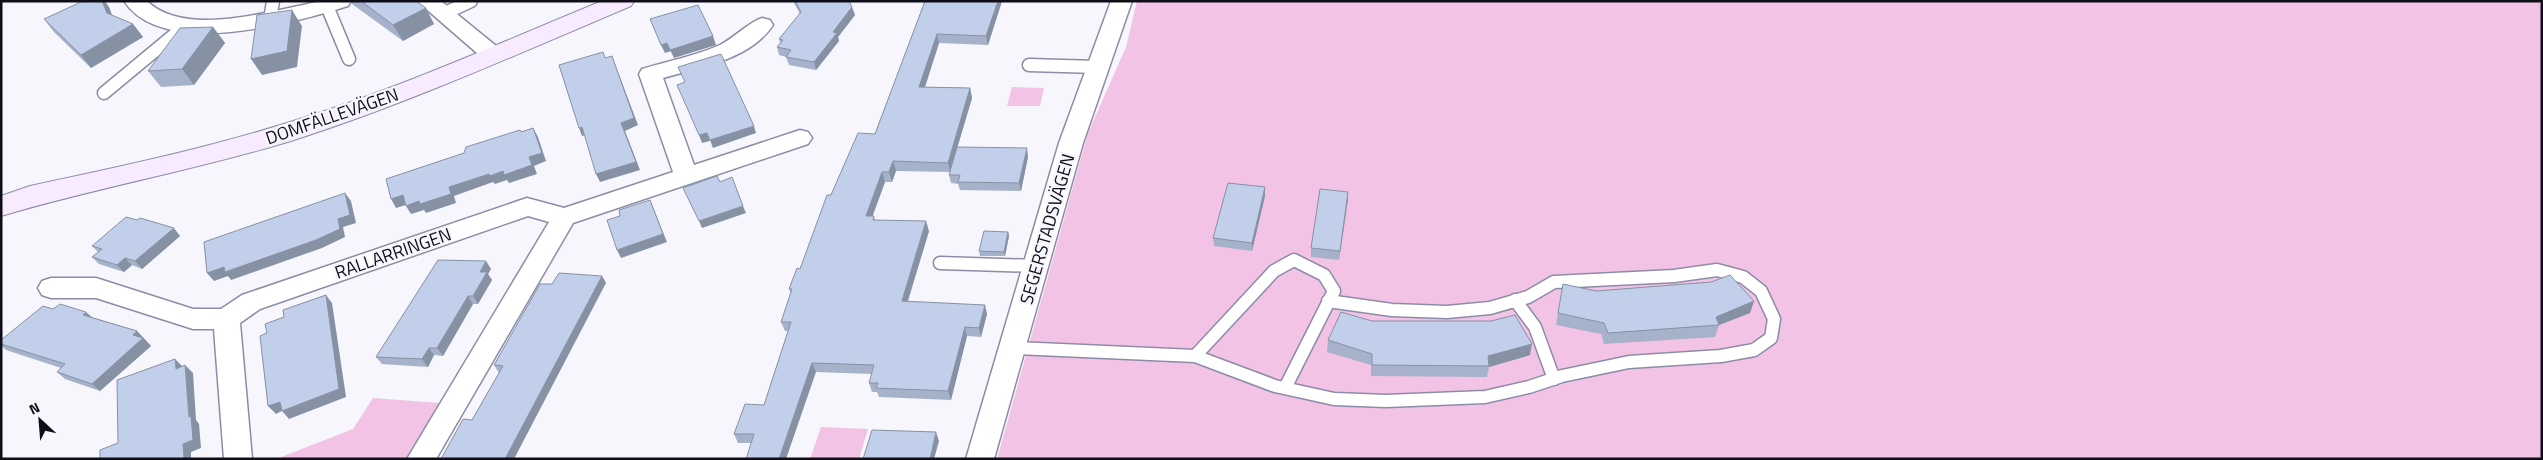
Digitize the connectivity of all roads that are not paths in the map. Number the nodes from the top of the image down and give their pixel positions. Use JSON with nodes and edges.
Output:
{"nodes":[{"id":1,"x":134,"y":1,"type":"edge"},
{"id":2,"x":471,"y":1,"type":"edge"},
{"id":3,"x":623,"y":1,"type":"edge"},
{"id":4,"x":1122,"y":1,"type":"edge"},
{"id":5,"x":334,"y":4,"type":"edge"},
{"id":6,"x":435,"y":8,"type":"edge"},
{"id":7,"x":271,"y":11,"type":"edge"},
{"id":8,"x":186,"y":25,"type":"junction"},
{"id":9,"x":762,"y":25,"type":"dead end"},
{"id":10,"x":492,"y":55,"type":"junction"},
{"id":11,"x":348,"y":59,"type":"dead end"},
{"id":12,"x":1030,"y":65,"type":"dead end"},
{"id":13,"x":1097,"y":67,"type":"junction"},
{"id":14,"x":104,"y":93,"type":"dead end"},
{"id":15,"x":800,"y":138,"type":"dead end"},
{"id":16,"x":686,"y":176,"type":"junction"},
{"id":17,"x":30,"y":196,"type":"junction"},
{"id":18,"x":1,"y":198,"type":"edge"},
{"id":19,"x":1,"y":206,"type":"edge"},
{"id":20,"x":564,"y":217,"type":"junction"},
{"id":21,"x":940,"y":262,"type":"dead end"},
{"id":22,"x":1037,"y":266,"type":"junction"},
{"id":23,"x":51,"y":288,"type":"dead end"},
{"id":24,"x":1515,"y":300,"type":"junction"},
{"id":25,"x":1328,"y":302,"type":"junction"},
{"id":26,"x":226,"y":319,"type":"junction"},
{"id":27,"x":1014,"y":348,"type":"junction"},
{"id":28,"x":1195,"y":356,"type":"junction"},
{"id":29,"x":1554,"y":379,"type":"junction"},
{"id":30,"x":1285,"y":388,"type":"junction"},
{"id":31,"x":238,"y":459,"type":"edge"},
{"id":32,"x":420,"y":459,"type":"edge"},
{"id":33,"x":980,"y":459,"type":"edge"}],
"edges":[{"from":1,"to":8,"type":"street"},
{"from":2,"to":6,"type":"lane"},
{"from":3,"to":10,"type":"street","name":"DOMFÄLLEVÄGEN"},
{"from":4,"to":13,"type":"street","name":"SEGERSTADSVÄGEN"},
{"from":5,"to":7,"type":"street"},
{"from":5,"to":11,"type":"lane"},
{"from":6,"to":10,"type":"street"},
{"from":7,"to":8,"type":"street"},
{"from":8,"to":14,"type":"lane"},
{"from":9,"to":16,"type":"street"},
{"from":10,"to":17,"type":"street","name":"DOMFÄLLEVÄGEN"},
{"from":12,"to":13,"type":"lane"},
{"from":13,"to":22,"type":"street","name":"SEGERSTADSVÄGEN"},
{"from":15,"to":16,"type":"street"},
{"from":16,"to":20,"type":"street"},
{"from":17,"to":18,"type":"street","name":"DOMFÄLLEVÄGEN"},
{"from":17,"to":19,"type":"street","name":"DOMFÄLLEVÄGEN"},
{"from":20,"to":26,"type":"street","name":"RALLARRINGEN"},
{"from":20,"to":32,"type":"street"},
{"from":21,"to":22,"type":"lane"},
{"from":22,"to":27,"type":"street","name":"SEGERSTADSVÄGEN"},
{"from":23,"to":26,"type":"street"},
{"from":24,"to":25,"type":"lane"},
{"from":24,"to":29,"type":"lane"},
{"from":24,"to":29,"type":"lane"},
{"from":25,"to":28,"type":"lane"},
{"from":25,"to":30,"type":"lane"},
{"from":26,"to":31,"type":"street"},
{"from":27,"to":28,"type":"lane"},
{"from":27,"to":33,"type":"street","name":"SEGERSTADSVÄGEN"},
{"from":28,"to":30,"type":"lane"},
{"from":29,"to":30,"type":"lane"}]}
